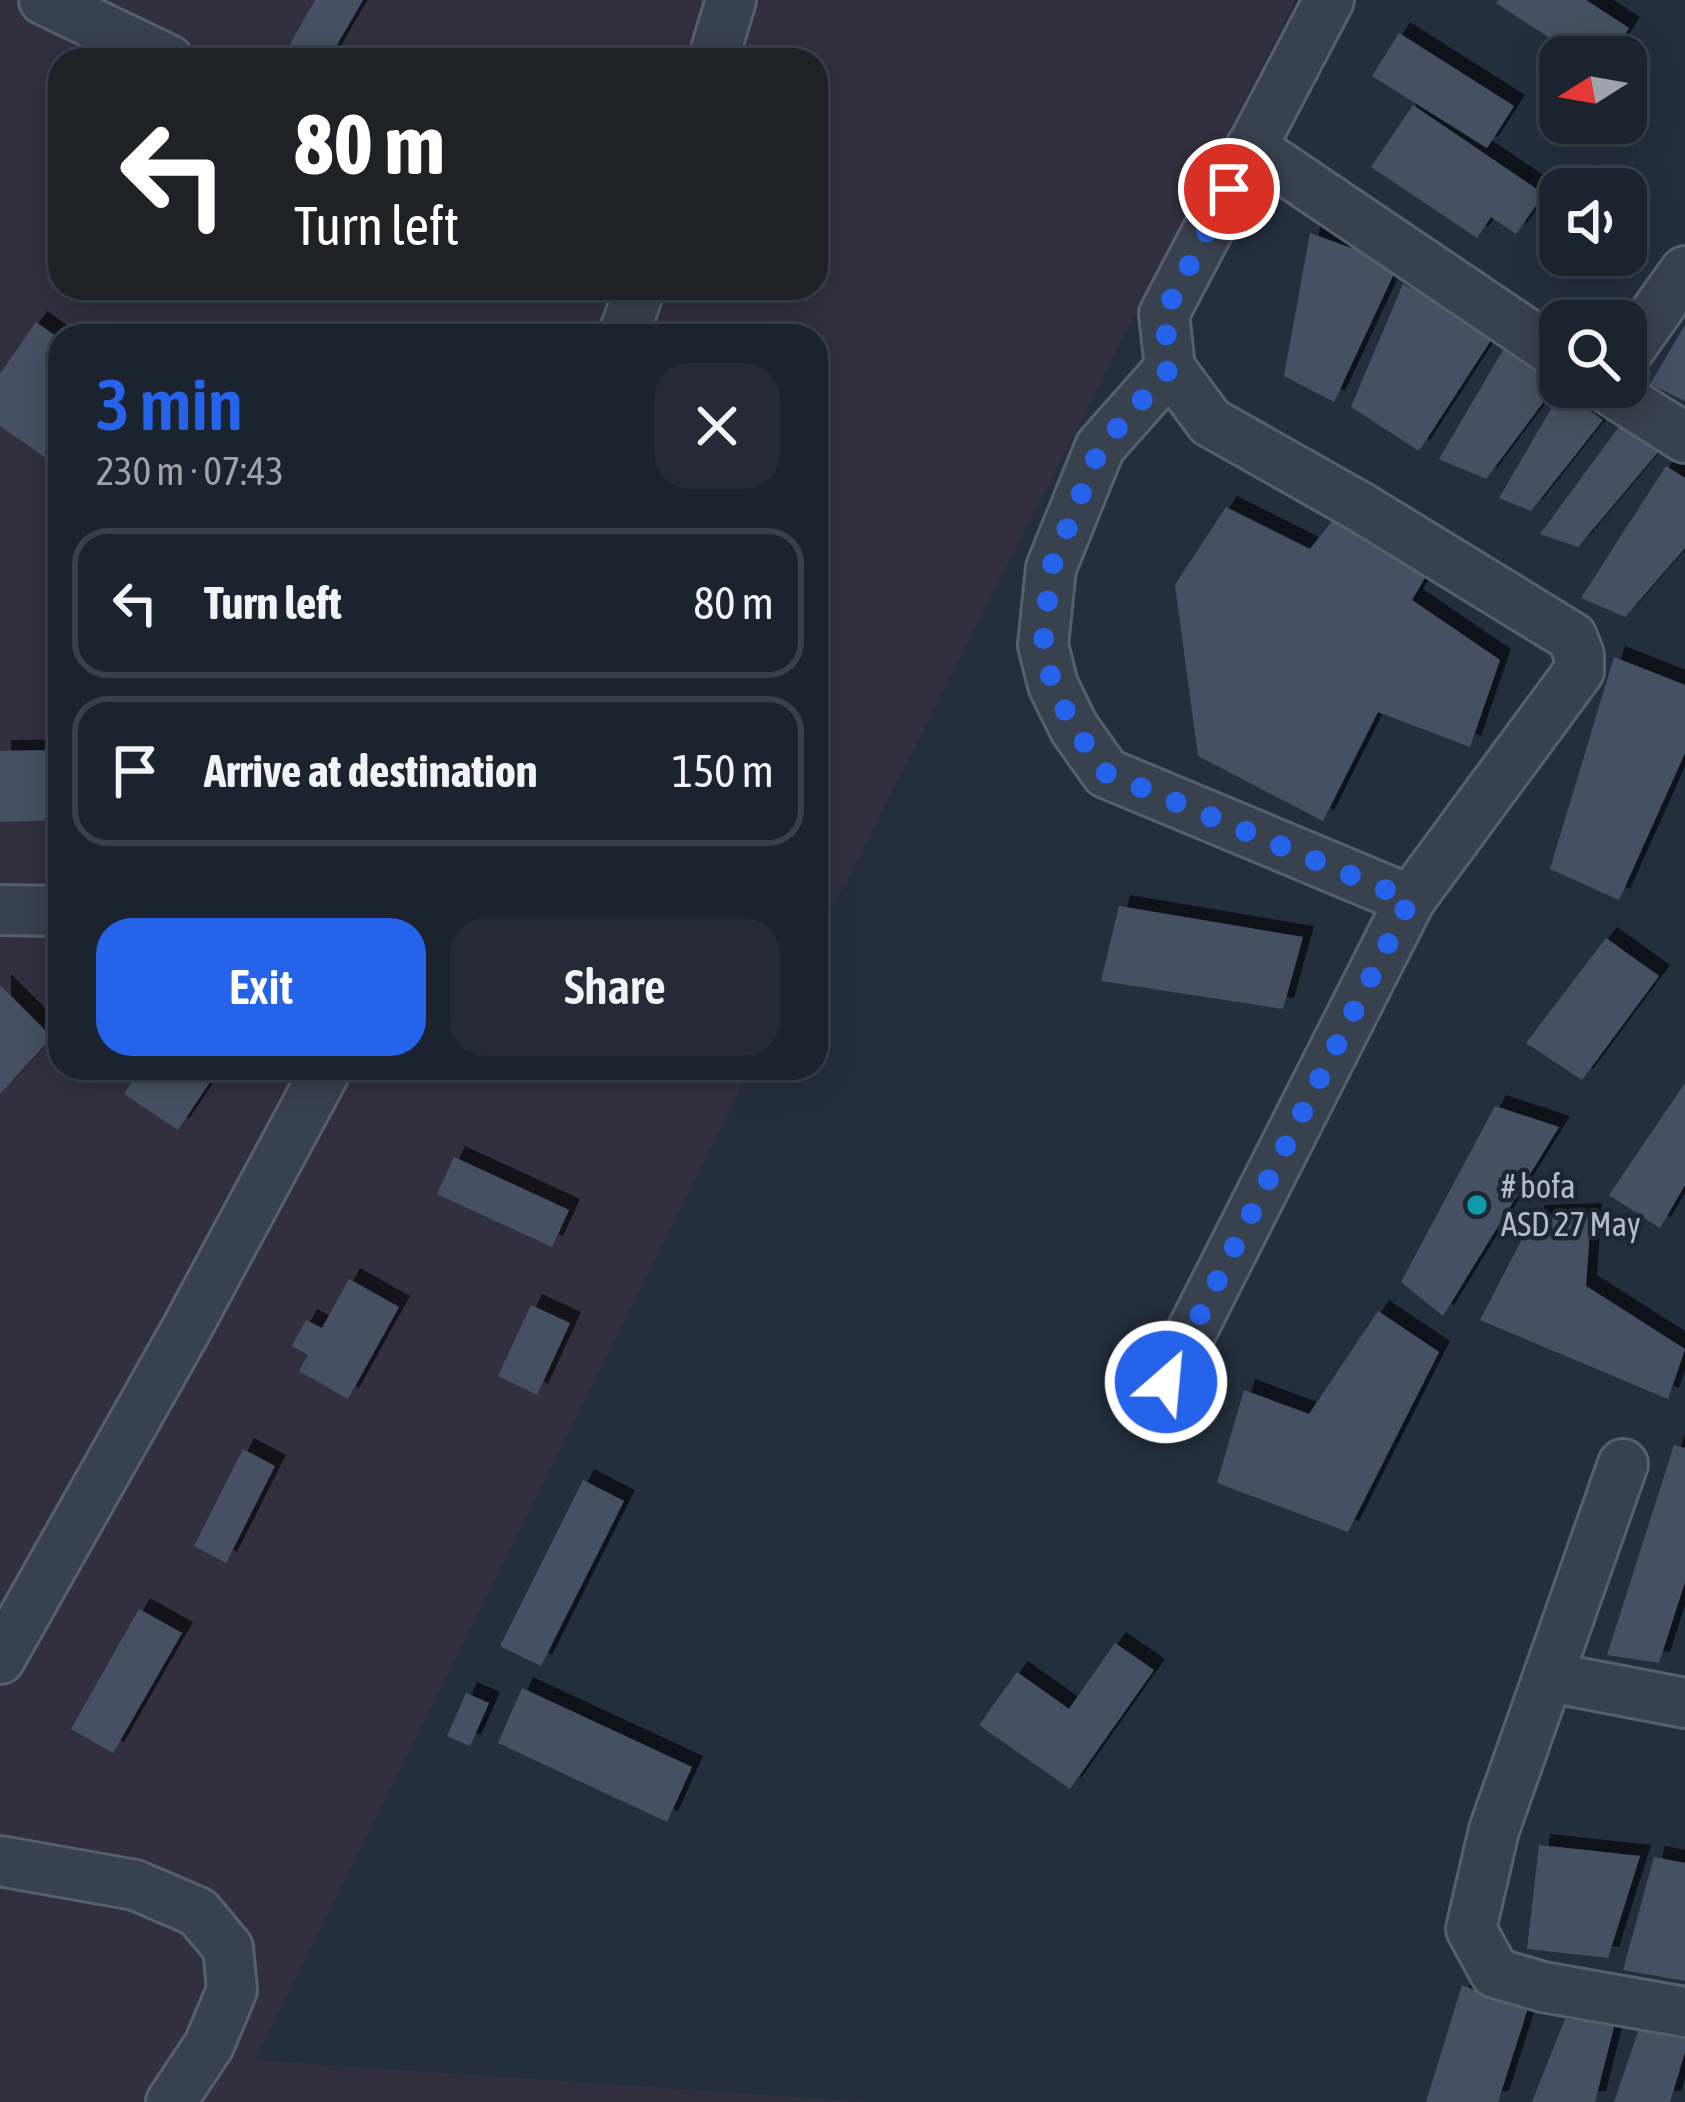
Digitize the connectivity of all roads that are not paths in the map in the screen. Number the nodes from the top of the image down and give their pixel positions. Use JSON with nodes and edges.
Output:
{"nodes":[{"id":1,"x":44,"y":0,"type":"edge"},
{"id":2,"x":731,"y":0,"type":"edge"},
{"id":3,"x":1328,"y":0,"type":"edge"},
{"id":4,"x":144,"y":48,"type":"edge"},
{"id":5,"x":716,"y":48,"type":"edge"},
{"id":6,"x":1251,"y":147,"type":"junction"},
{"id":7,"x":1685,"y":272,"type":"edge"},
{"id":8,"x":1647,"y":325,"type":"edge"},
{"id":9,"x":1539,"y":342,"type":"edge"},
{"id":10,"x":1170,"y":368,"type":"junction"},
{"id":11,"x":1638,"y":408,"type":"edge"},
{"id":12,"x":1685,"y":438,"type":"edge"},
{"id":13,"x":1410,"y":900,"type":"junction"},
{"id":14,"x":0,"y":910,"type":"edge"},
{"id":15,"x":48,"y":911,"type":"edge"},
{"id":16,"x":321,"y":1080,"type":"edge"},
{"id":17,"x":1166,"y":1382,"type":"dead end"},
{"id":18,"x":1623,"y":1464,"type":"dead end"},
{"id":19,"x":0,"y":1659,"type":"edge"},
{"id":20,"x":1549,"y":1677,"type":"junction"},
{"id":21,"x":1685,"y":1703,"type":"edge"},
{"id":22,"x":0,"y":1861,"type":"edge"},
{"id":23,"x":1685,"y":2012,"type":"edge"},
{"id":24,"x":171,"y":2102,"type":"edge"}],
"edges":[{"from":1,"to":4,"type":"street"},
{"from":2,"to":5,"type":"street"},
{"from":3,"to":6,"type":"street"},
{"from":6,"to":9,"type":"street"},
{"from":6,"to":10,"type":"street"},
{"from":7,"to":8,"type":"street"},
{"from":10,"to":13,"type":"street"},
{"from":10,"to":13,"type":"street"},
{"from":11,"to":12,"type":"street"},
{"from":13,"to":17,"type":"street"},
{"from":14,"to":15,"type":"street"},
{"from":16,"to":19,"type":"street"},
{"from":18,"to":20,"type":"street"},
{"from":20,"to":21,"type":"street"},
{"from":20,"to":23,"type":"street"},
{"from":22,"to":24,"type":"street"}]}
